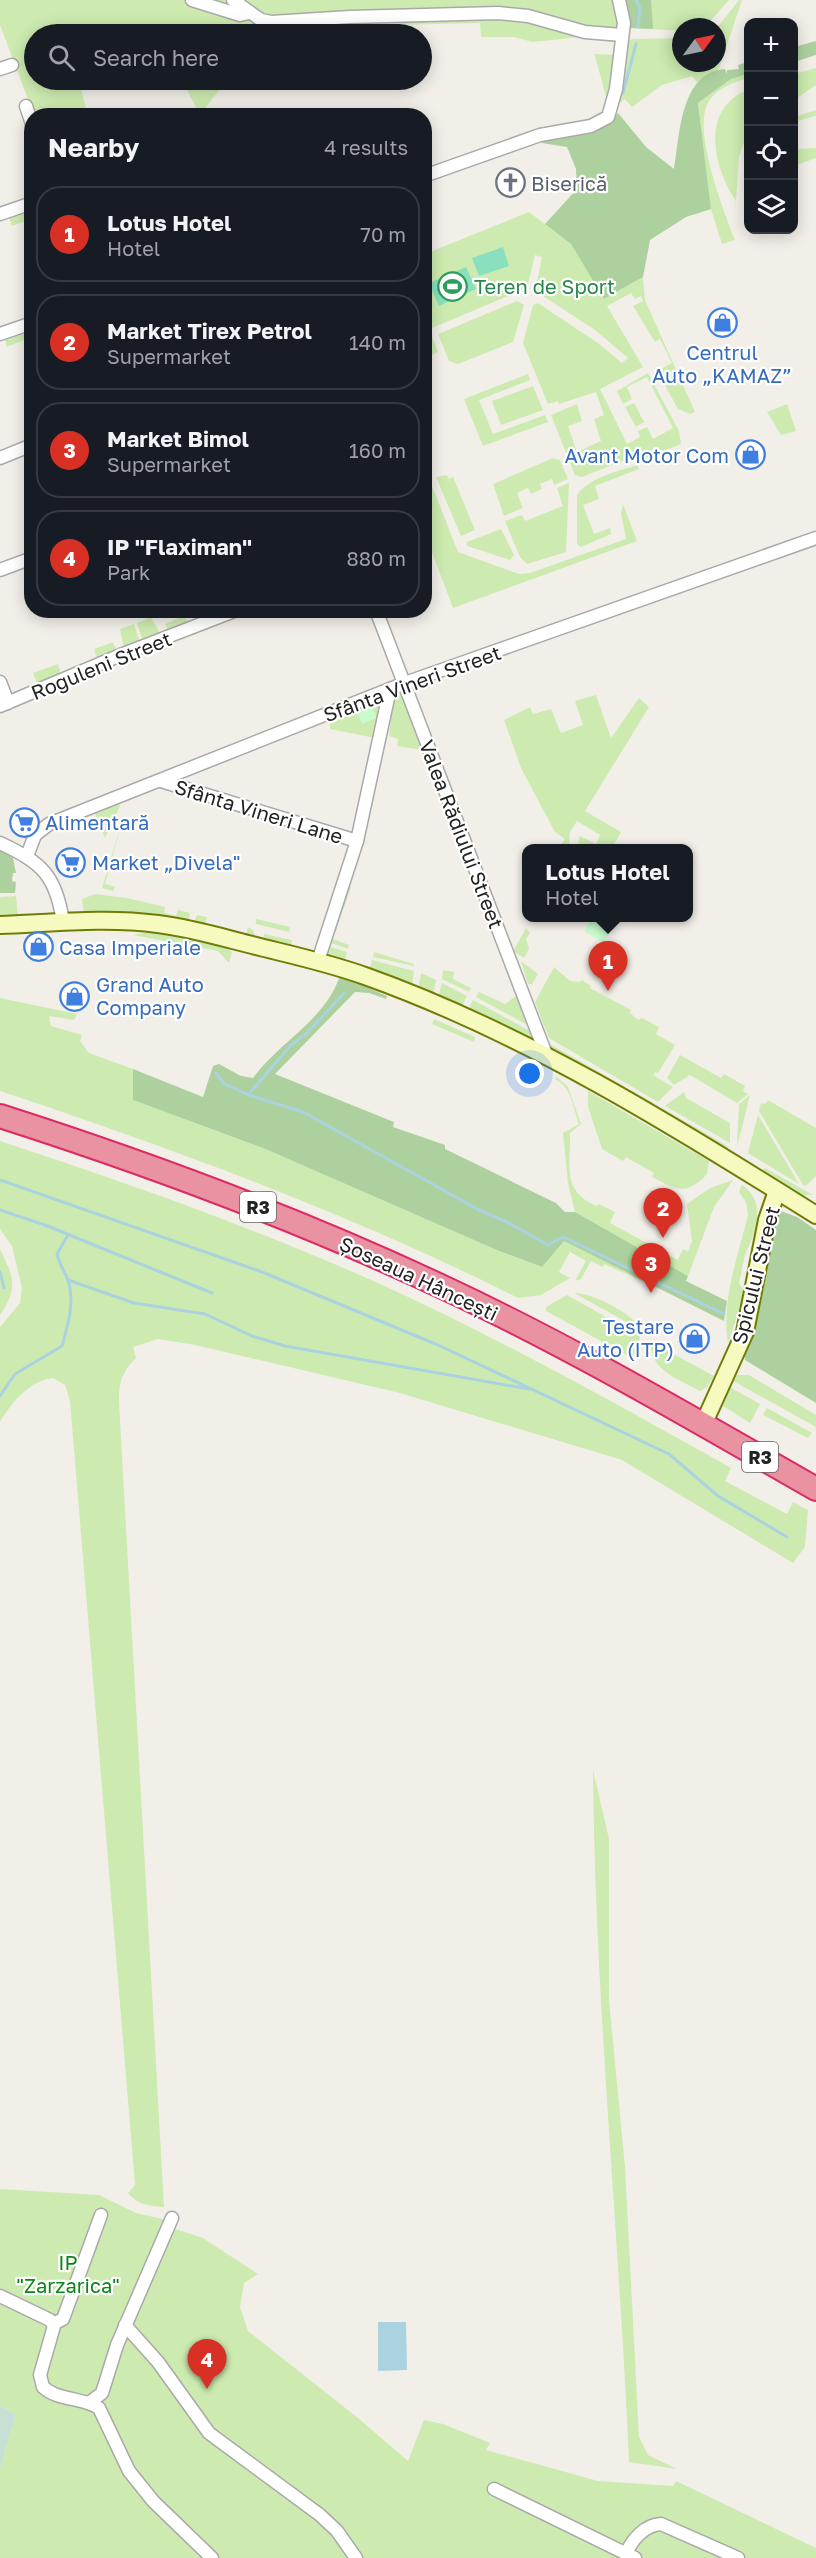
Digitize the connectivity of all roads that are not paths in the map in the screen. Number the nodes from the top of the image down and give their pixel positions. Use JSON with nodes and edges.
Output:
{"nodes":[{"id":1,"x":192,"y":0,"type":"edge"},
{"id":2,"x":233,"y":0,"type":"edge"},
{"id":3,"x":619,"y":0,"type":"edge"},
{"id":4,"x":249,"y":13,"type":"junction"},
{"id":5,"x":622,"y":35,"type":"junction"},
{"id":6,"x":12,"y":65,"type":"dead end"},
{"id":7,"x":0,"y":69,"type":"edge"},
{"id":8,"x":432,"y":173,"type":"edge"},
{"id":9,"x":24,"y":206,"type":"edge"},
{"id":10,"x":0,"y":214,"type":"edge"},
{"id":11,"x":24,"y":326,"type":"edge"},
{"id":12,"x":0,"y":334,"type":"edge"},
{"id":13,"x":24,"y":448,"type":"edge"},
{"id":14,"x":0,"y":458,"type":"edge"},
{"id":15,"x":816,"y":538,"type":"edge"},
{"id":16,"x":24,"y":561,"type":"edge"},
{"id":17,"x":0,"y":570,"type":"edge"},
{"id":18,"x":216,"y":618,"type":"edge"},
{"id":19,"x":378,"y":618,"type":"edge"},
{"id":20,"x":0,"y":682,"type":"edge"},
{"id":21,"x":405,"y":683,"type":"junction"},
{"id":22,"x":390,"y":689,"type":"junction"},
{"id":23,"x":4,"y":705,"type":"edge"},
{"id":24,"x":161,"y":781,"type":"junction"},
{"id":25,"x":357,"y":841,"type":"junction"},
{"id":26,"x":0,"y":843,"type":"edge"},
{"id":27,"x":27,"y":856,"type":"junction"},
{"id":28,"x":63,"y":922,"type":"junction"},
{"id":29,"x":0,"y":925,"type":"edge"},
{"id":30,"x":318,"y":962,"type":"junction"},
{"id":31,"x":547,"y":1057,"type":"junction"},
{"id":32,"x":0,"y":1116,"type":"edge"},
{"id":33,"x":777,"y":1191,"type":"junction"},
{"id":34,"x":816,"y":1215,"type":"edge"},
{"id":35,"x":704,"y":1425,"type":"junction"},
{"id":36,"x":816,"y":1489,"type":"edge"},
{"id":37,"x":101,"y":2215,"type":"dead end"},
{"id":38,"x":172,"y":2218,"type":"dead end"},
{"id":39,"x":0,"y":2296,"type":"edge"},
{"id":40,"x":53,"y":2324,"type":"junction"},
{"id":41,"x":125,"y":2325,"type":"junction"},
{"id":42,"x":89,"y":2403,"type":"junction"},
{"id":43,"x":494,"y":2489,"type":"dead end"},
{"id":44,"x":631,"y":2556,"type":"edge"},
{"id":45,"x":212,"y":2558,"type":"edge"},
{"id":46,"x":357,"y":2558,"type":"edge"},
{"id":47,"x":738,"y":2558,"type":"edge"}],
"edges":[{"from":1,"to":4,"type":"street"},
{"from":2,"to":4,"type":"street"},
{"from":3,"to":5,"type":"street"},
{"from":4,"to":5,"type":"street"},
{"from":5,"to":8,"type":"street"},
{"from":6,"to":7,"type":"street"},
{"from":9,"to":10,"type":"street"},
{"from":11,"to":12,"type":"street"},
{"from":13,"to":14,"type":"street"},
{"from":15,"to":21,"type":"street","name":"Sfânta Vineri Street"},
{"from":16,"to":17,"type":"street"},
{"from":18,"to":23,"type":"street","name":"Roguleni Street"},
{"from":19,"to":21,"type":"street","name":"Valea Rădiului Street"},
{"from":20,"to":23,"type":"street"},
{"from":21,"to":22,"type":"street","name":"Sfânta Vineri Street"},
{"from":21,"to":31,"type":"street","name":"Valea Rădiului Street"},
{"from":22,"to":24,"type":"street","name":"Sfânta Vineri Street"},
{"from":22,"to":25,"type":"street"},
{"from":24,"to":25,"type":"street","name":"Sfânta Vineri Lane"},
{"from":24,"to":27,"type":"street","name":"Sfânta Vineri Street"},
{"from":25,"to":30,"type":"street"},
{"from":26,"to":27,"type":"street"},
{"from":27,"to":28,"type":"street"},
{"from":28,"to":29,"type":"street"},
{"from":28,"to":30,"type":"street"},
{"from":30,"to":31,"type":"street"},
{"from":31,"to":33,"type":"street"},
{"from":32,"to":35,"type":"highway","name":"Șoseaua Hâncești","number":"R3"},
{"from":33,"to":34,"type":"street"},
{"from":33,"to":35,"type":"street","name":"Spicului Street"},
{"from":35,"to":36,"type":"highway","name":"Șoseaua Hâncești","number":"R3"},
{"from":37,"to":40,"type":"street"},
{"from":38,"to":41,"type":"street"},
{"from":39,"to":40,"type":"street"},
{"from":40,"to":42,"type":"street"},
{"from":41,"to":42,"type":"street"},
{"from":41,"to":46,"type":"street"},
{"from":42,"to":45,"type":"street"},
{"from":43,"to":44,"type":"street"},
{"from":44,"to":47,"type":"street"}]}
